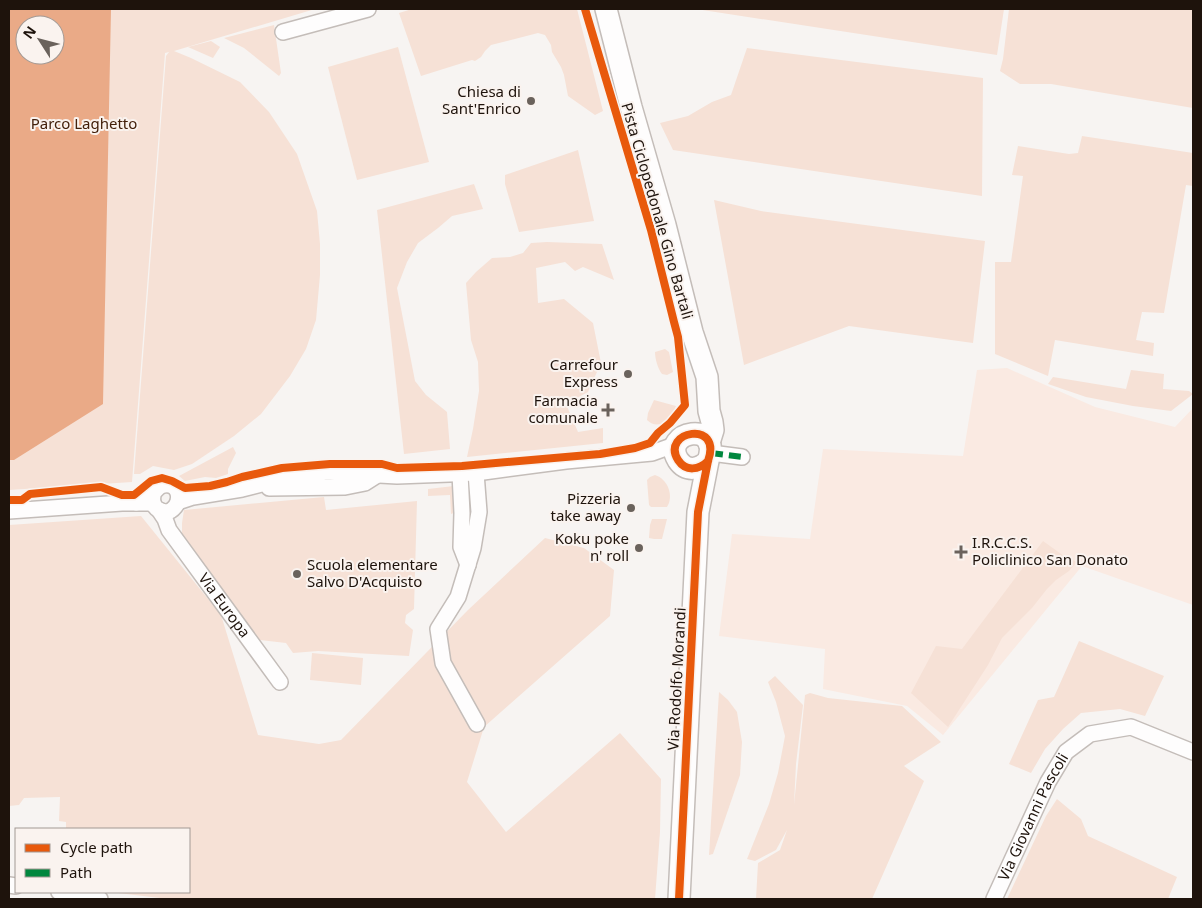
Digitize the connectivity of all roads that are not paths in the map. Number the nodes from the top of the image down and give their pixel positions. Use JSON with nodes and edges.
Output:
{"nodes":[{"id":1,"x":368,"y":9,"type":"edge"},
{"id":2,"x":606,"y":9,"type":"edge"},
{"id":3,"x":283,"y":32,"type":"dead end"},
{"id":4,"x":695,"y":452,"type":"junction"},
{"id":5,"x":742,"y":457,"type":"dead end"},
{"id":6,"x":476,"y":473,"type":"junction"},
{"id":7,"x":460,"y":474,"type":"junction"},
{"id":8,"x":181,"y":500,"type":"junction"},
{"id":9,"x":155,"y":502,"type":"junction"},
{"id":10,"x":9,"y":511,"type":"edge"},
{"id":11,"x":169,"y":530,"type":"junction"},
{"id":12,"x":468,"y":565,"type":"junction"},
{"id":13,"x":280,"y":682,"type":"dead end"},
{"id":14,"x":477,"y":724,"type":"dead end"},
{"id":15,"x":1193,"y":752,"type":"edge"},
{"id":16,"x":65,"y":893,"type":"edge"},
{"id":17,"x":100,"y":899,"type":"edge"},
{"id":18,"x":679,"y":899,"type":"edge"},
{"id":19,"x":994,"y":899,"type":"edge"}],
"edges":[{"from":1,"to":3,"type":"street"},
{"from":2,"to":4,"type":"street","name":"Via Rodolfo Morandi"},
{"from":4,"to":5,"type":"street"},
{"from":4,"to":6,"type":"street"},
{"from":4,"to":18,"type":"street","name":"Via Rodolfo Morandi"},
{"from":6,"to":7,"type":"street"},
{"from":6,"to":12,"type":"street"},
{"from":7,"to":8,"type":"street"},
{"from":7,"to":12,"type":"street"},
{"from":8,"to":9,"type":"street"},
{"from":8,"to":9,"type":"street"},
{"from":8,"to":11,"type":"street"},
{"from":9,"to":10,"type":"street"},
{"from":9,"to":11,"type":"street","name":"Via Europa"},
{"from":11,"to":13,"type":"street","name":"Via Europa"},
{"from":12,"to":14,"type":"street"},
{"from":15,"to":19,"type":"street","name":"Via Giovanni Pascoli"},
{"from":16,"to":17,"type":"street"}]}
